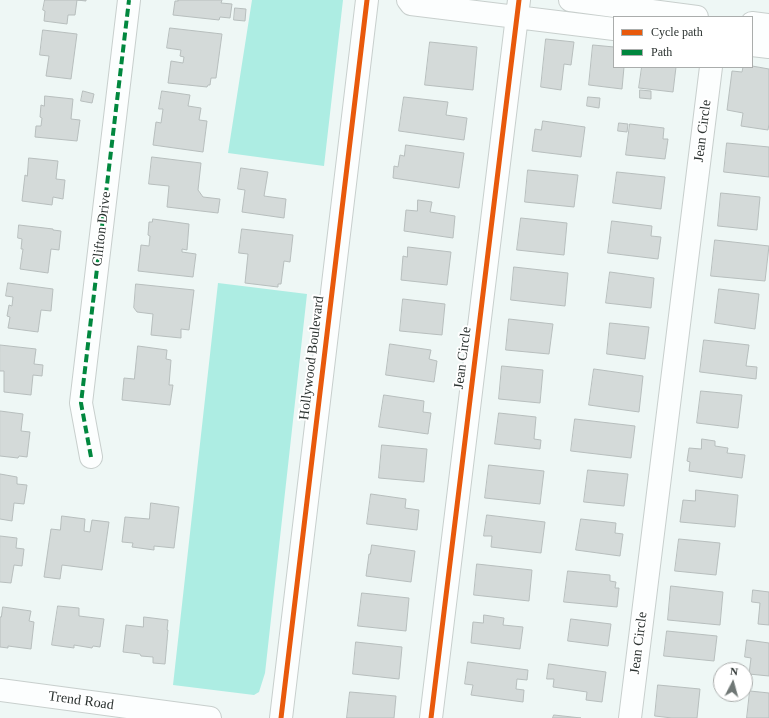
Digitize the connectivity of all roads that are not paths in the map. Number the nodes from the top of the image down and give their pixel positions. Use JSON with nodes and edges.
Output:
{"nodes":[{"id":1,"x":129,"y":0,"type":"edge"},
{"id":2,"x":367,"y":0,"type":"edge"},
{"id":3,"x":408,"y":0,"type":"edge"},
{"id":4,"x":570,"y":0,"type":"edge"},
{"id":5,"x":518,"y":9,"type":"edge"},
{"id":6,"x":690,"y":16,"type":"edge"},
{"id":7,"x":753,"y":23,"type":"edge"},
{"id":8,"x":769,"y":25,"type":"edge"},
{"id":9,"x":613,"y":29,"type":"edge"},
{"id":10,"x":753,"y":45,"type":"edge"},
{"id":11,"x":769,"y":47,"type":"edge"},
{"id":12,"x":710,"y":68,"type":"edge"},
{"id":13,"x":91,"y":457,"type":"dead end"},
{"id":14,"x":0,"y":690,"type":"edge"},
{"id":15,"x":210,"y":718,"type":"edge"},
{"id":16,"x":281,"y":718,"type":"edge"},
{"id":17,"x":431,"y":718,"type":"edge"},
{"id":18,"x":630,"y":718,"type":"edge"}],
"edges":[{"from":1,"to":13,"type":"street","name":"Clifton Drive"},
{"from":2,"to":16,"type":"street","name":"Hollywood Boulevard"},
{"from":3,"to":5,"type":"street"},
{"from":4,"to":6,"type":"street"},
{"from":5,"to":9,"type":"street"},
{"from":5,"to":17,"type":"street","name":"Jean Circle"},
{"from":7,"to":8,"type":"street"},
{"from":10,"to":11,"type":"street"},
{"from":12,"to":18,"type":"street","name":"Jean Circle"},
{"from":14,"to":15,"type":"street","name":"Trend Road"}]}
